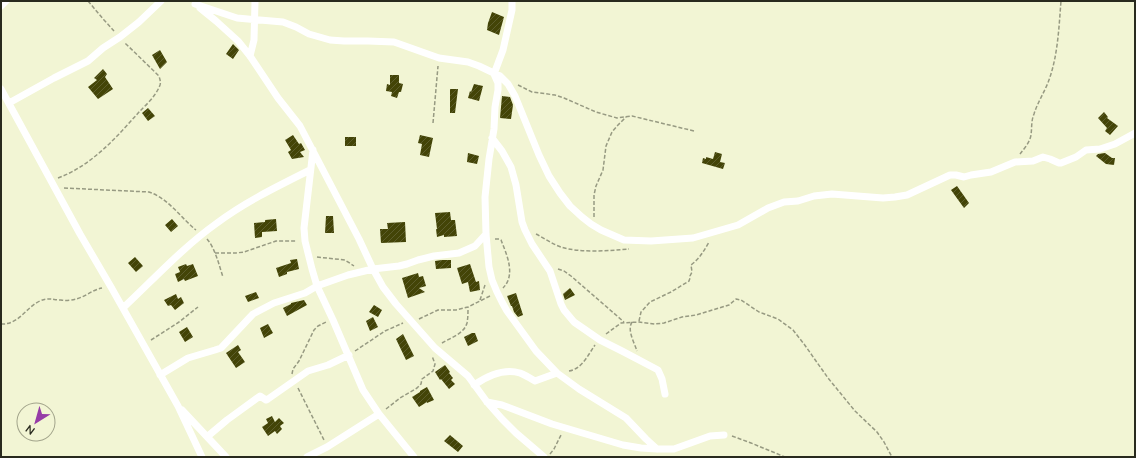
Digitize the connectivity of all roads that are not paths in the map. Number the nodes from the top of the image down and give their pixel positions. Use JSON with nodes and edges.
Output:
{"nodes":[{"id":1,"x":6,"y":1,"type":"edge"},
{"id":2,"x":161,"y":1,"type":"edge"},
{"id":3,"x":255,"y":1,"type":"edge"},
{"id":4,"x":512,"y":1,"type":"edge"},
{"id":5,"x":194,"y":2,"type":"edge"},
{"id":6,"x":1,"y":6,"type":"edge"},
{"id":7,"x":254,"y":18,"type":"junction"},
{"id":8,"x":250,"y":56,"type":"junction"},
{"id":9,"x":494,"y":73,"type":"junction"},
{"id":10,"x":1,"y":89,"type":"edge"},
{"id":11,"x":9,"y":103,"type":"junction"},
{"id":12,"x":1135,"y":132,"type":"edge"},
{"id":13,"x":492,"y":138,"type":"junction"},
{"id":14,"x":313,"y":150,"type":"junction"},
{"id":15,"x":310,"y":170,"type":"junction"},
{"id":16,"x":486,"y":234,"type":"junction"},
{"id":17,"x":373,"y":270,"type":"junction"},
{"id":18,"x":318,"y":286,"type":"junction"},
{"id":19,"x":123,"y":308,"type":"junction"},
{"id":20,"x":349,"y":356,"type":"junction"},
{"id":21,"x":557,"y":373,"type":"junction"},
{"id":22,"x":160,"y":375,"type":"junction"},
{"id":23,"x":474,"y":384,"type":"junction"},
{"id":24,"x":665,"y":394,"type":"dead end"},
{"id":25,"x":487,"y":402,"type":"junction"},
{"id":26,"x":178,"y":406,"type":"junction"},
{"id":27,"x":379,"y":414,"type":"junction"},
{"id":28,"x":724,"y":435,"type":"road end"},
{"id":29,"x":208,"y":436,"type":"junction"},
{"id":30,"x":657,"y":449,"type":"junction"},
{"id":31,"x":202,"y":457,"type":"edge"},
{"id":32,"x":226,"y":457,"type":"edge"},
{"id":33,"x":307,"y":457,"type":"edge"},
{"id":34,"x":413,"y":457,"type":"edge"},
{"id":35,"x":544,"y":457,"type":"edge"}],
"edges":[{"from":1,"to":6,"type":"street"},
{"from":2,"to":11,"type":"street"},
{"from":3,"to":7,"type":"street"},
{"from":4,"to":9,"type":"street"},
{"from":5,"to":7,"type":"street"},
{"from":5,"to":8,"type":"street"},
{"from":7,"to":8,"type":"street"},
{"from":7,"to":9,"type":"street"},
{"from":8,"to":14,"type":"street"},
{"from":9,"to":12,"type":"street"},
{"from":9,"to":13,"type":"street"},
{"from":10,"to":11,"type":"street"},
{"from":11,"to":19,"type":"street"},
{"from":13,"to":16,"type":"street"},
{"from":13,"to":24,"type":"street"},
{"from":14,"to":15,"type":"street"},
{"from":14,"to":17,"type":"street"},
{"from":15,"to":18,"type":"street"},
{"from":15,"to":19,"type":"street"},
{"from":16,"to":17,"type":"street"},
{"from":16,"to":21,"type":"street"},
{"from":17,"to":18,"type":"street"},
{"from":17,"to":23,"type":"street"},
{"from":18,"to":20,"type":"street"},
{"from":18,"to":22,"type":"street"},
{"from":19,"to":22,"type":"street"},
{"from":20,"to":27,"type":"street"},
{"from":20,"to":29,"type":"street"},
{"from":21,"to":23,"type":"street"},
{"from":21,"to":30,"type":"street"},
{"from":22,"to":26,"type":"street"},
{"from":23,"to":25,"type":"street"},
{"from":25,"to":30,"type":"street"},
{"from":25,"to":35,"type":"street"},
{"from":26,"to":29,"type":"street"},
{"from":26,"to":31,"type":"street"},
{"from":27,"to":33,"type":"street"},
{"from":27,"to":34,"type":"street"},
{"from":28,"to":30,"type":"street"},
{"from":29,"to":32,"type":"street"}]}
